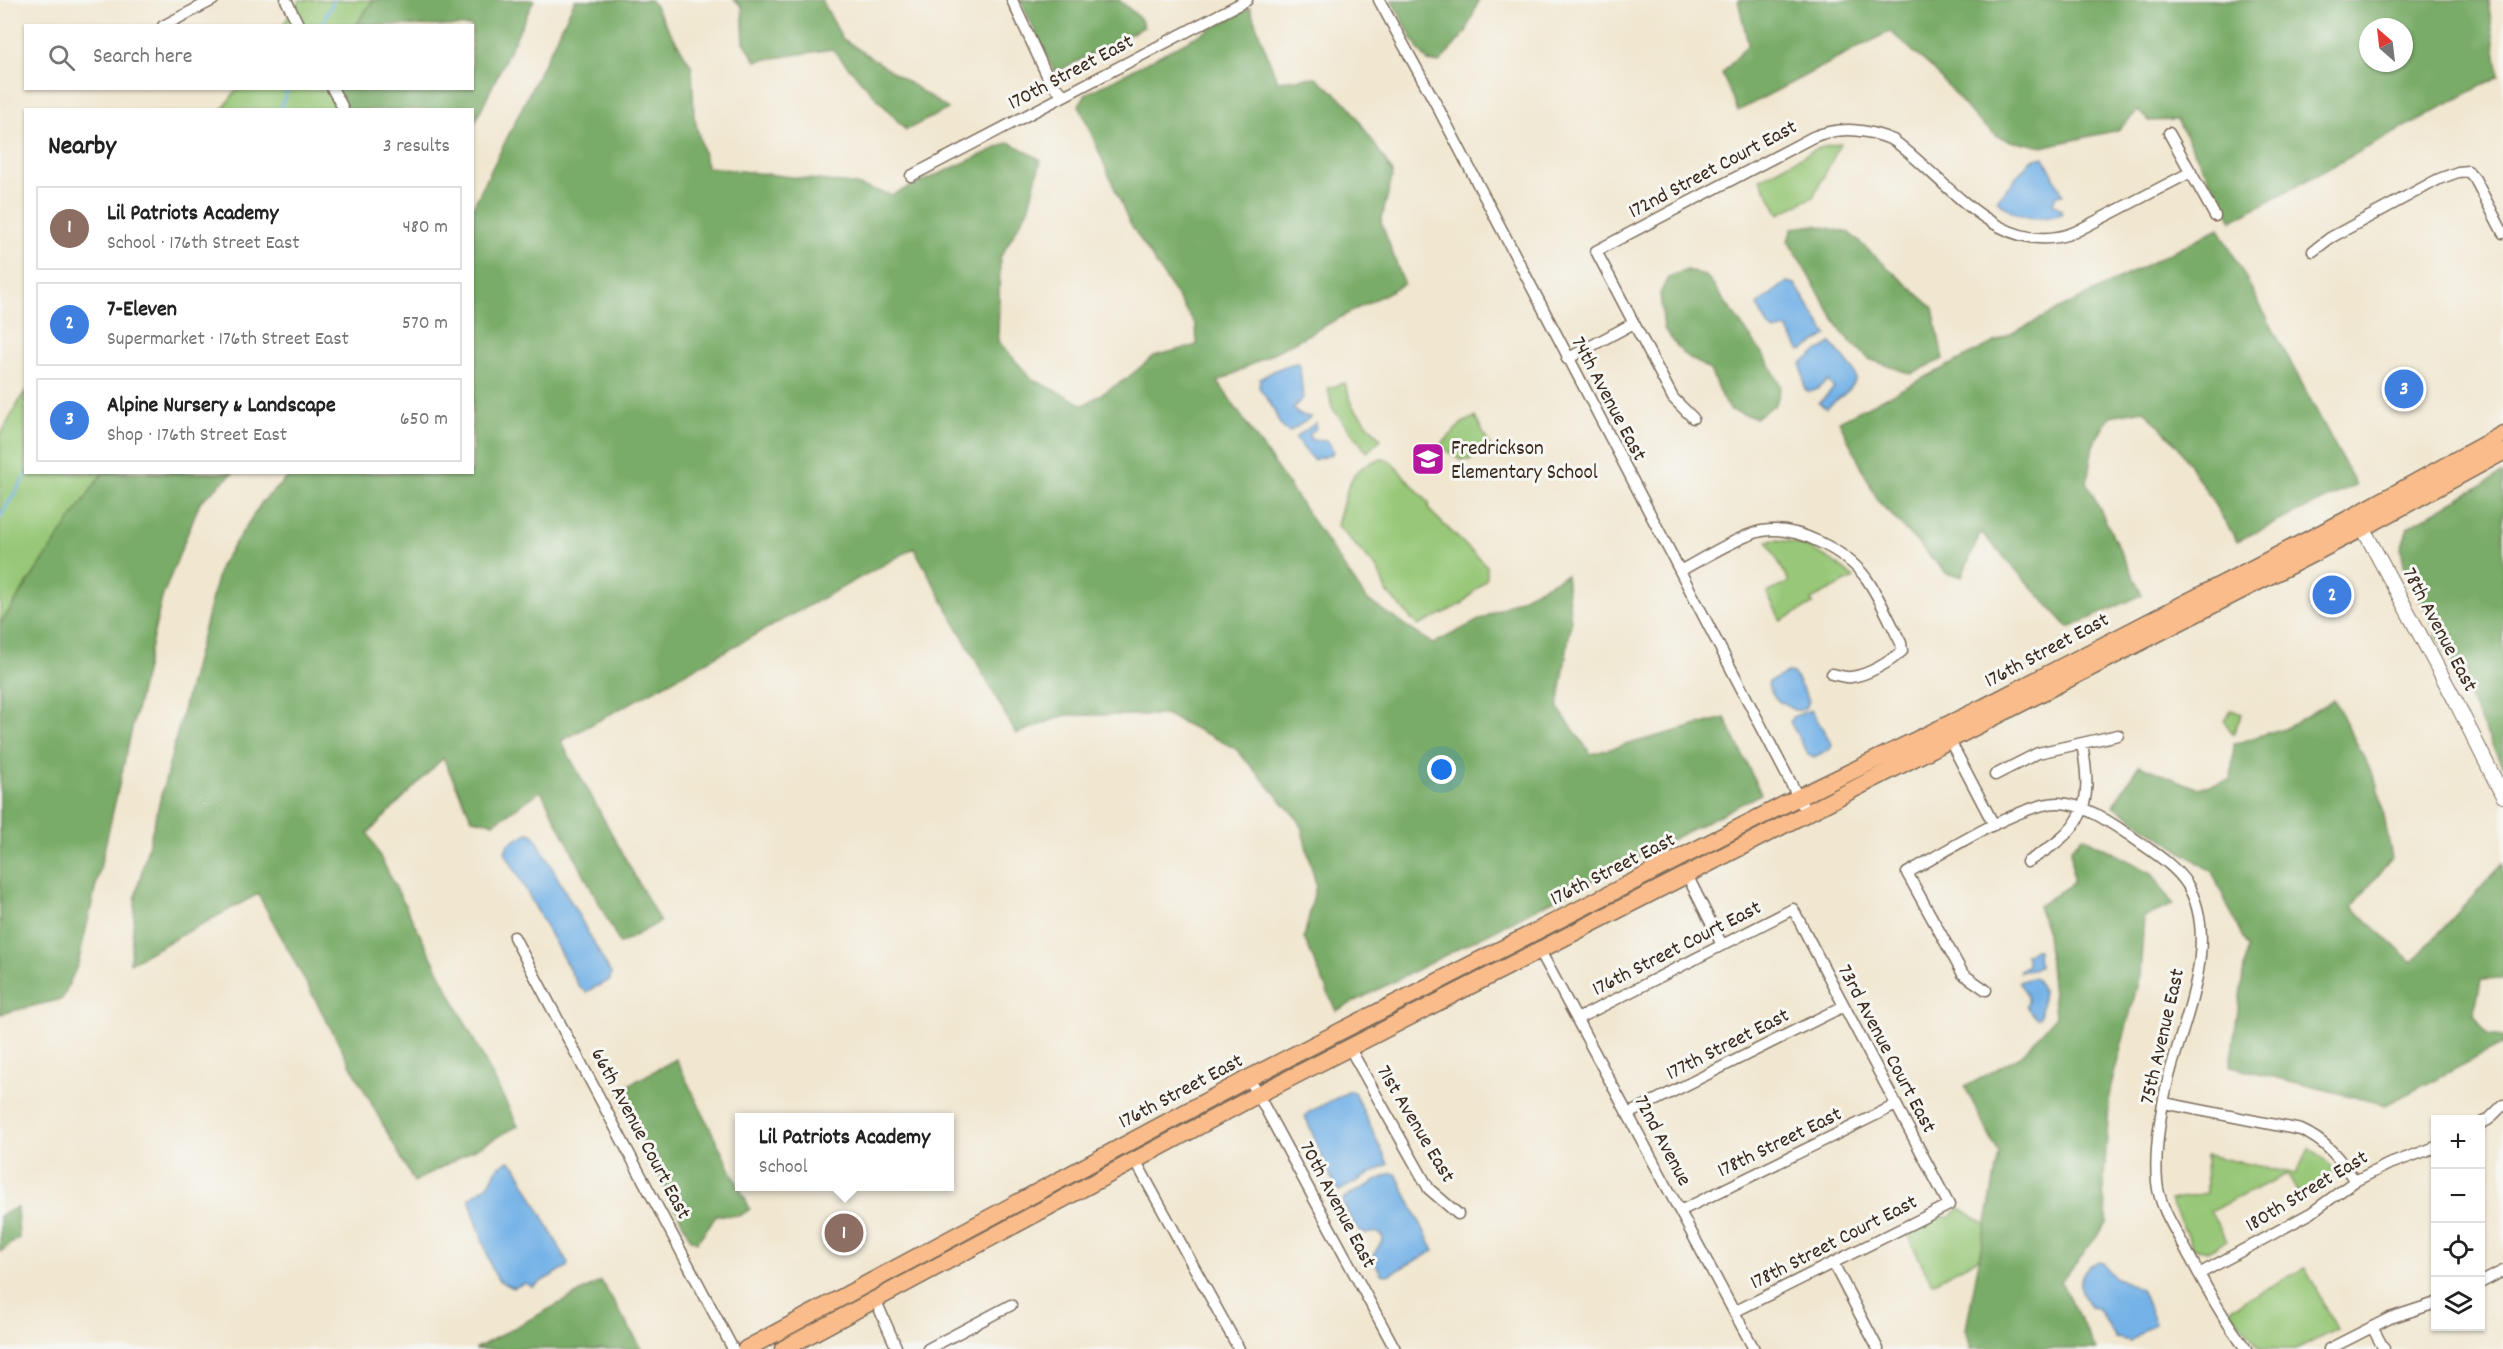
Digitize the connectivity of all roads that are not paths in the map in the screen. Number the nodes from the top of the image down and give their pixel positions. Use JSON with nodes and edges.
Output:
{"nodes":[{"id":1,"x":213,"y":0,"type":"edge"},
{"id":2,"x":286,"y":0,"type":"edge"},
{"id":3,"x":1012,"y":0,"type":"edge"},
{"id":4,"x":1247,"y":0,"type":"edge"},
{"id":5,"x":1379,"y":0,"type":"edge"},
{"id":6,"x":167,"y":24,"type":"edge"},
{"id":7,"x":298,"y":24,"type":"edge"},
{"id":8,"x":333,"y":90,"type":"edge"},
{"id":9,"x":1065,"y":95,"type":"junction"},
{"id":10,"x":343,"y":108,"type":"edge"},
{"id":11,"x":2169,"y":133,"type":"dead end"},
{"id":12,"x":2191,"y":172,"type":"junction"},
{"id":13,"x":911,"y":176,"type":"dead end"},
{"id":14,"x":2215,"y":216,"type":"dead end"},
{"id":15,"x":2503,"y":233,"type":"edge"},
{"id":16,"x":2313,"y":251,"type":"dead end"},
{"id":17,"x":1634,"y":323,"type":"junction"},
{"id":18,"x":1567,"y":358,"type":"junction"},
{"id":19,"x":1693,"y":418,"type":"dead end"},
{"id":20,"x":2503,"y":434,"type":"edge"},
{"id":21,"x":2503,"y":452,"type":"edge"},
{"id":22,"x":2359,"y":521,"type":"junction"},
{"id":23,"x":1680,"y":571,"type":"junction"},
{"id":24,"x":1832,"y":674,"type":"dead end"},
{"id":25,"x":1984,"y":707,"type":"junction"},
{"id":26,"x":2118,"y":735,"type":"dead end"},
{"id":27,"x":1950,"y":741,"type":"junction"},
{"id":28,"x":2082,"y":744,"type":"junction"},
{"id":29,"x":1995,"y":775,"type":"dead end"},
{"id":30,"x":2503,"y":796,"type":"edge"},
{"id":31,"x":1799,"y":797,"type":"junction"},
{"id":32,"x":2084,"y":809,"type":"junction"},
{"id":33,"x":1807,"y":814,"type":"junction"},
{"id":34,"x":1994,"y":825,"type":"junction"},
{"id":35,"x":2027,"y":862,"type":"dead end"},
{"id":36,"x":1686,"y":875,"type":"junction"},
{"id":37,"x":1793,"y":909,"type":"joint"},
{"id":38,"x":514,"y":936,"type":"dead end"},
{"id":39,"x":1722,"y":945,"type":"junction"},
{"id":40,"x":1539,"y":950,"type":"junction"},
{"id":41,"x":1986,"y":990,"type":"dead end"},
{"id":42,"x":1844,"y":1006,"type":"junction"},
{"id":43,"x":1577,"y":1019,"type":"junction"},
{"id":44,"x":1349,"y":1047,"type":"junction"},
{"id":45,"x":1249,"y":1078,"type":"junction"},
{"id":46,"x":1257,"y":1095,"type":"junction"},
{"id":47,"x":2164,"y":1103,"type":"junction"},
{"id":48,"x":1896,"y":1105,"type":"junction"},
{"id":49,"x":2503,"y":1105,"type":"edge"},
{"id":50,"x":1628,"y":1114,"type":"junction"},
{"id":51,"x":2485,"y":1122,"type":"edge"},
{"id":52,"x":2431,"y":1149,"type":"edge"},
{"id":53,"x":1135,"y":1160,"type":"junction"},
{"id":54,"x":2355,"y":1180,"type":"junction"},
{"id":55,"x":1948,"y":1205,"type":"joint"},
{"id":56,"x":1680,"y":1212,"type":"junction"},
{"id":57,"x":1458,"y":1214,"type":"dead end"},
{"id":58,"x":1833,"y":1263,"type":"junction"},
{"id":59,"x":2503,"y":1271,"type":"edge"},
{"id":60,"x":2199,"y":1274,"type":"junction"},
{"id":61,"x":2485,"y":1281,"type":"edge"},
{"id":62,"x":875,"y":1299,"type":"junction"},
{"id":63,"x":1011,"y":1305,"type":"dead end"},
{"id":64,"x":2431,"y":1305,"type":"edge"},
{"id":65,"x":1734,"y":1312,"type":"junction"},
{"id":66,"x":2372,"y":1327,"type":"junction"},
{"id":67,"x":733,"y":1349,"type":"edge"},
{"id":68,"x":746,"y":1349,"type":"edge"},
{"id":69,"x":783,"y":1349,"type":"edge"},
{"id":70,"x":897,"y":1349,"type":"edge"},
{"id":71,"x":928,"y":1349,"type":"edge"},
{"id":72,"x":1239,"y":1349,"type":"edge"},
{"id":73,"x":1395,"y":1349,"type":"edge"},
{"id":74,"x":1754,"y":1349,"type":"edge"},
{"id":75,"x":1878,"y":1349,"type":"edge"},
{"id":76,"x":2246,"y":1349,"type":"edge"},
{"id":77,"x":2329,"y":1349,"type":"edge"},
{"id":78,"x":2384,"y":1349,"type":"edge"}],
"edges":[{"from":1,"to":6,"type":"street"},
{"from":2,"to":7,"type":"street"},
{"from":3,"to":9,"type":"street"},
{"from":4,"to":9,"type":"street","name":"170th Street East"},
{"from":5,"to":18,"type":"street","name":"74th Avenue East"},
{"from":8,"to":10,"type":"street"},
{"from":9,"to":13,"type":"street","name":"170th Street East"},
{"from":11,"to":12,"type":"street"},
{"from":12,"to":14,"type":"street"},
{"from":12,"to":17,"type":"street","name":"172nd Street Court East"},
{"from":15,"to":16,"type":"street"},
{"from":17,"to":18,"type":"street"},
{"from":17,"to":19,"type":"street"},
{"from":18,"to":23,"type":"street","name":"74th Avenue East"},
{"from":20,"to":22,"type":"main road","name":"176th Street East"},
{"from":21,"to":22,"type":"main road","name":"176th Street East"},
{"from":22,"to":25,"type":"main road","name":"176th Street East"},
{"from":22,"to":27,"type":"main road","name":"176th Street East"},
{"from":22,"to":30,"type":"street","name":"78th Avenue East"},
{"from":23,"to":24,"type":"street"},
{"from":23,"to":31,"type":"street","name":"74th Avenue East"},
{"from":25,"to":27,"type":"main road"},
{"from":25,"to":31,"type":"main road","name":"176th Street East"},
{"from":26,"to":28,"type":"street"},
{"from":27,"to":33,"type":"main road","name":"176th Street East"},
{"from":27,"to":34,"type":"street"},
{"from":28,"to":29,"type":"street"},
{"from":28,"to":32,"type":"street"},
{"from":31,"to":33,"type":"street","name":"74th Avenue East"},
{"from":31,"to":45,"type":"main road","name":"176th Street East"},
{"from":32,"to":34,"type":"street","name":"75th Avenue East"},
{"from":32,"to":35,"type":"street"},
{"from":32,"to":47,"type":"street","name":"75th Avenue East"},
{"from":33,"to":36,"type":"main road","name":"176th Street East"},
{"from":34,"to":41,"type":"street","name":"75th Avenue East"},
{"from":36,"to":39,"type":"street"},
{"from":36,"to":40,"type":"main road","name":"176th Street East"},
{"from":37,"to":39,"type":"street","name":"176th Street Court East"},
{"from":37,"to":42,"type":"street","name":"73rd Avenue Court East"},
{"from":38,"to":67,"type":"street","name":"66th Avenue Court East"},
{"from":39,"to":43,"type":"street","name":"176th Street Court East"},
{"from":40,"to":43,"type":"street","name":"72nd Avenue"},
{"from":40,"to":44,"type":"main road","name":"176th Street East"},
{"from":42,"to":48,"type":"street","name":"73rd Avenue Court East"},
{"from":42,"to":50,"type":"street","name":"177th Street East"},
{"from":43,"to":50,"type":"street","name":"72nd Avenue"},
{"from":44,"to":46,"type":"main road","name":"176th Street East"},
{"from":44,"to":57,"type":"street","name":"71st Avenue East"},
{"from":45,"to":46,"type":"street","name":"70th Avenue East"},
{"from":45,"to":68,"type":"main road","name":"176th Street East"},
{"from":46,"to":53,"type":"main road","name":"176th Street East"},
{"from":46,"to":73,"type":"street","name":"70th Avenue East"},
{"from":47,"to":54,"type":"street"},
{"from":47,"to":60,"type":"street","name":"75th Avenue East"},
{"from":48,"to":55,"type":"street","name":"73rd Avenue Court East"},
{"from":48,"to":56,"type":"street","name":"178th Street East"},
{"from":49,"to":51,"type":"street"},
{"from":50,"to":56,"type":"street","name":"72nd Avenue"},
{"from":52,"to":54,"type":"street","name":"180th Street East"},
{"from":53,"to":62,"type":"main road","name":"176th Street East"},
{"from":53,"to":72,"type":"street"},
{"from":54,"to":60,"type":"street","name":"180th Street East"},
{"from":55,"to":58,"type":"street","name":"178th Street Court East"},
{"from":56,"to":65,"type":"street","name":"72nd Avenue"},
{"from":58,"to":65,"type":"street","name":"178th Street Court East"},
{"from":58,"to":75,"type":"street"},
{"from":59,"to":61,"type":"street"},
{"from":60,"to":76,"type":"street","name":"75th Avenue East"},
{"from":62,"to":69,"type":"main road","name":"176th Street East"},
{"from":62,"to":70,"type":"street"},
{"from":63,"to":71,"type":"street"},
{"from":64,"to":66,"type":"street"},
{"from":65,"to":74,"type":"street","name":"72nd Avenue"},
{"from":66,"to":77,"type":"street"},
{"from":66,"to":78,"type":"street"}]}
